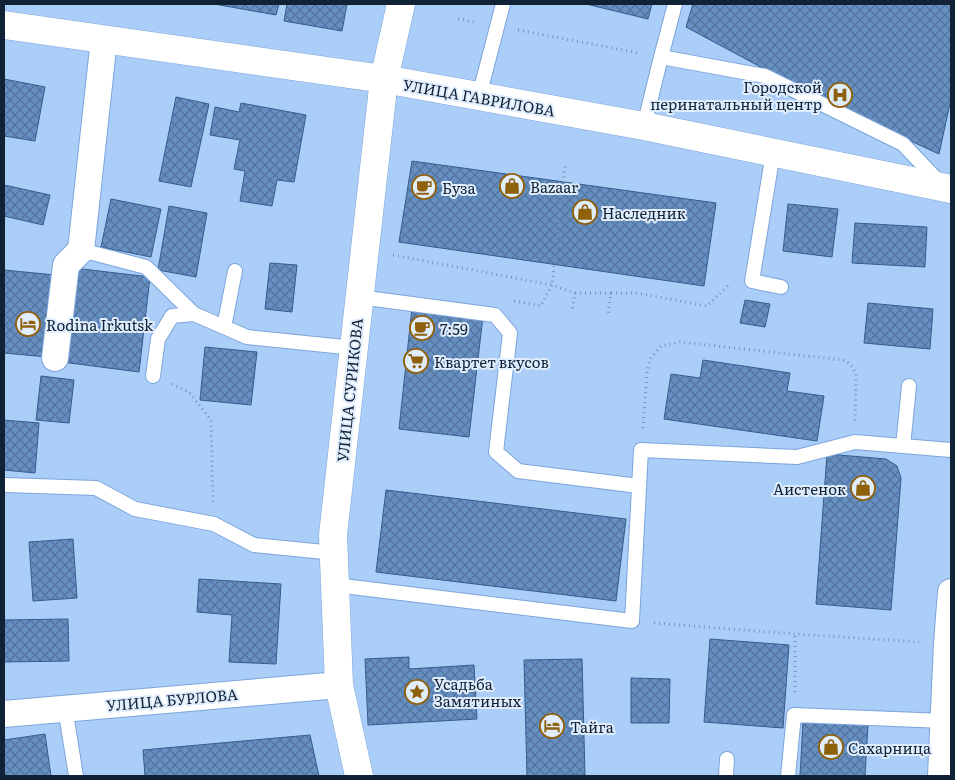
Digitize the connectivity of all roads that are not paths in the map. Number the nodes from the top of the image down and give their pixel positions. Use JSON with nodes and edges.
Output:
{"nodes":[{"id":1,"x":401,"y":4,"type":"edge"},
{"id":2,"x":503,"y":4,"type":"edge"},
{"id":3,"x":675,"y":4,"type":"edge"},
{"id":4,"x":4,"y":24,"type":"edge"},
{"id":5,"x":104,"y":39,"type":"junction"},
{"id":6,"x":660,"y":57,"type":"junction"},
{"id":7,"x":384,"y":80,"type":"junction"},
{"id":8,"x":479,"y":96,"type":"junction"},
{"id":9,"x":644,"y":126,"type":"junction"},
{"id":10,"x":774,"y":153,"type":"junction"},
{"id":11,"x":948,"y":189,"type":"edge"},
{"id":12,"x":81,"y":250,"type":"junction"},
{"id":13,"x":235,"y":271,"type":"dead end"},
{"id":14,"x":781,"y":287,"type":"dead end"},
{"id":15,"x":360,"y":297,"type":"junction"},
{"id":16,"x":194,"y":314,"type":"junction"},
{"id":17,"x":224,"y":327,"type":"junction"},
{"id":18,"x":354,"y":348,"type":"junction"},
{"id":19,"x":55,"y":358,"type":"dead end"},
{"id":20,"x":154,"y":376,"type":"road end"},
{"id":21,"x":908,"y":386,"type":"dead end"},
{"id":22,"x":903,"y":446,"type":"junction"},
{"id":23,"x":951,"y":450,"type":"edge"},
{"id":24,"x":5,"y":485,"type":"dead end"},
{"id":25,"x":639,"y":486,"type":"junction"},
{"id":26,"x":334,"y":552,"type":"junction"},
{"id":27,"x":335,"y":585,"type":"junction"},
{"id":28,"x":951,"y":592,"type":"edge"},
{"id":29,"x":340,"y":685,"type":"junction"},
{"id":30,"x":4,"y":714,"type":"edge"},
{"id":31,"x":67,"y":720,"type":"dead end"},
{"id":32,"x":948,"y":723,"type":"edge"},
{"id":33,"x":727,"y":759,"type":"dead end"},
{"id":34,"x":76,"y":776,"type":"edge"},
{"id":35,"x":359,"y":776,"type":"edge"},
{"id":36,"x":726,"y":776,"type":"edge"},
{"id":37,"x":788,"y":776,"type":"edge"},
{"id":38,"x":941,"y":776,"type":"edge"}],
"edges":[{"from":1,"to":7,"type":"main road","name":"УЛИЦА СУРИКОВА"},
{"from":2,"to":8,"type":"lane"},
{"from":3,"to":6,"type":"lane"},
{"from":4,"to":5,"type":"main road","name":"УЛИЦА ГАВРИЛОВА"},
{"from":5,"to":7,"type":"main road","name":"УЛИЦА ГАВРИЛОВА"},
{"from":5,"to":12,"type":"street"},
{"from":6,"to":9,"type":"lane"},
{"from":6,"to":11,"type":"lane"},
{"from":7,"to":8,"type":"main road","name":"УЛИЦА ГАВРИЛОВА"},
{"from":7,"to":15,"type":"main road","name":"УЛИЦА СУРИКОВА"},
{"from":8,"to":9,"type":"main road","name":"УЛИЦА ГАВРИЛОВА"},
{"from":9,"to":10,"type":"main road","name":"УЛИЦА ГАВРИЛОВА"},
{"from":10,"to":11,"type":"main road","name":"УЛИЦА ГАВРИЛОВА"},
{"from":10,"to":14,"type":"lane"},
{"from":12,"to":16,"type":"lane"},
{"from":12,"to":19,"type":"street"},
{"from":13,"to":17,"type":"lane"},
{"from":15,"to":18,"type":"main road","name":"УЛИЦА СУРИКОВА"},
{"from":15,"to":25,"type":"lane"},
{"from":16,"to":17,"type":"lane"},
{"from":16,"to":20,"type":"lane"},
{"from":17,"to":18,"type":"lane"},
{"from":18,"to":26,"type":"main road","name":"УЛИЦА СУРИКОВА"},
{"from":21,"to":22,"type":"lane"},
{"from":22,"to":23,"type":"lane"},
{"from":22,"to":25,"type":"lane"},
{"from":24,"to":26,"type":"lane"},
{"from":25,"to":27,"type":"lane"},
{"from":26,"to":27,"type":"main road","name":"УЛИЦА СУРИКОВА"},
{"from":27,"to":29,"type":"main road","name":"УЛИЦА СУРИКОВА"},
{"from":28,"to":32,"type":"street"},
{"from":29,"to":30,"type":"street","name":"УЛИЦА БУРЛОВА"},
{"from":29,"to":35,"type":"main road","name":"УЛИЦА СУРИКОВА"},
{"from":31,"to":34,"type":"lane"},
{"from":32,"to":37,"type":"lane"},
{"from":32,"to":38,"type":"street"},
{"from":33,"to":36,"type":"lane"}]}
